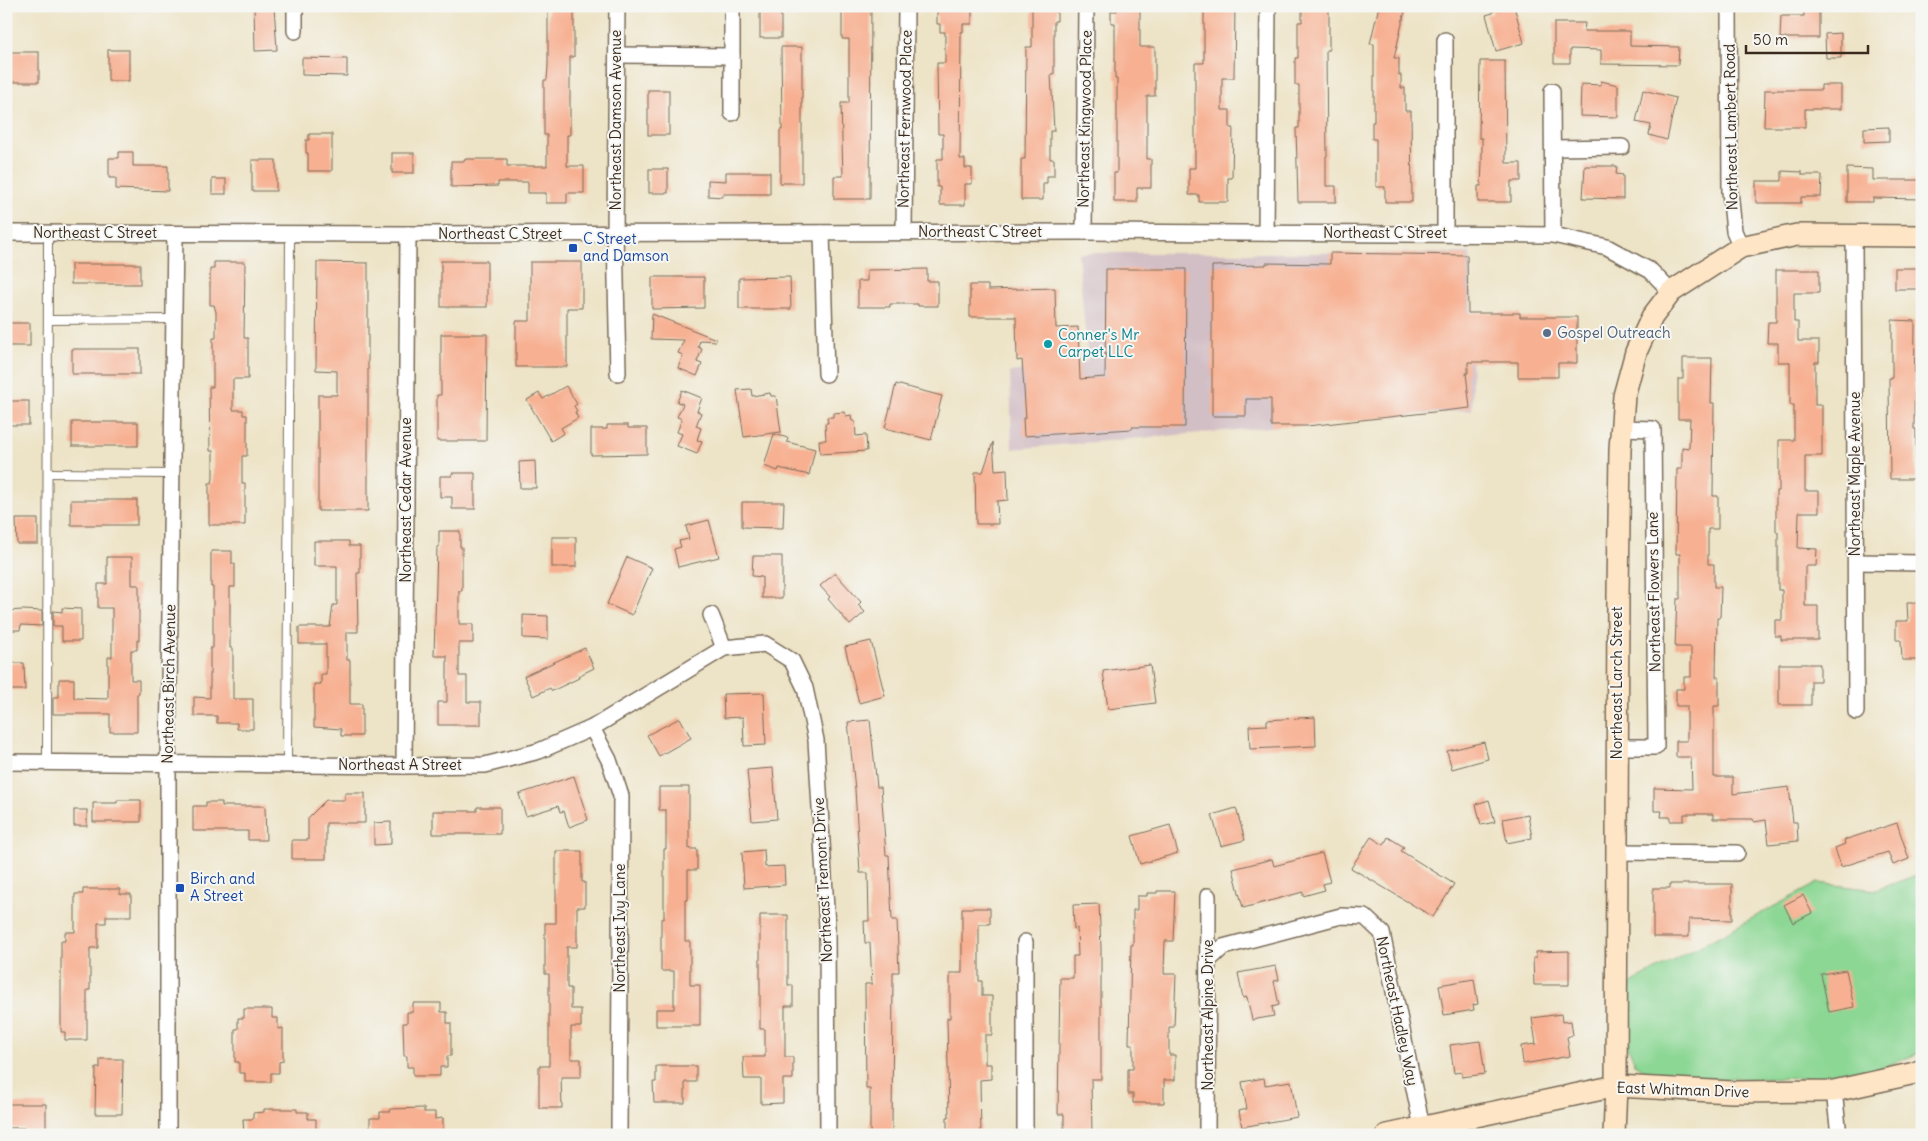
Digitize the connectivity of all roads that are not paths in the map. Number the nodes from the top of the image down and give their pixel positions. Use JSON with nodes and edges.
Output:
{"nodes":[{"id":1,"x":295,"y":6,"type":"edge"},
{"id":2,"x":617,"y":6,"type":"edge"},
{"id":3,"x":732,"y":6,"type":"edge"},
{"id":4,"x":906,"y":6,"type":"edge"},
{"id":5,"x":1086,"y":6,"type":"edge"},
{"id":6,"x":1268,"y":6,"type":"edge"},
{"id":7,"x":1729,"y":6,"type":"edge"},
{"id":8,"x":295,"y":31,"type":"dead end"},
{"id":9,"x":1445,"y":40,"type":"dead end"},
{"id":10,"x":617,"y":55,"type":"junction"},
{"id":11,"x":732,"y":56,"type":"junction"},
{"id":12,"x":1552,"y":91,"type":"dead end"},
{"id":13,"x":732,"y":113,"type":"dead end"},
{"id":14,"x":1553,"y":148,"type":"junction"},
{"id":15,"x":1622,"y":148,"type":"dead end"},
{"id":16,"x":904,"y":232,"type":"junction"},
{"id":17,"x":1084,"y":232,"type":"junction"},
{"id":18,"x":6,"y":233,"type":"edge"},
{"id":19,"x":48,"y":233,"type":"junction"},
{"id":20,"x":615,"y":233,"type":"junction"},
{"id":21,"x":822,"y":233,"type":"junction"},
{"id":22,"x":1266,"y":233,"type":"junction"},
{"id":23,"x":1445,"y":233,"type":"junction"},
{"id":24,"x":175,"y":234,"type":"junction"},
{"id":25,"x":290,"y":234,"type":"junction"},
{"id":26,"x":408,"y":234,"type":"junction"},
{"id":27,"x":1553,"y":235,"type":"junction"},
{"id":28,"x":1854,"y":236,"type":"junction"},
{"id":29,"x":1922,"y":236,"type":"edge"},
{"id":30,"x":1741,"y":247,"type":"junction"},
{"id":31,"x":1671,"y":292,"type":"junction"},
{"id":32,"x":174,"y":319,"type":"junction"},
{"id":33,"x":48,"y":320,"type":"junction"},
{"id":34,"x":618,"y":373,"type":"dead end"},
{"id":35,"x":826,"y":374,"type":"dead end"},
{"id":36,"x":1622,"y":428,"type":"junction"},
{"id":37,"x":48,"y":473,"type":"junction"},
{"id":38,"x":172,"y":474,"type":"junction"},
{"id":39,"x":1856,"y":562,"type":"junction"},
{"id":40,"x":1922,"y":563,"type":"edge"},
{"id":41,"x":712,"y":616,"type":"dead end"},
{"id":42,"x":765,"y":644,"type":"joint"},
{"id":43,"x":724,"y":648,"type":"junction"},
{"id":44,"x":1856,"y":712,"type":"dead end"},
{"id":45,"x":592,"y":728,"type":"junction"},
{"id":46,"x":1617,"y":747,"type":"junction"},
{"id":47,"x":6,"y":762,"type":"edge"},
{"id":48,"x":47,"y":762,"type":"junction"},
{"id":49,"x":168,"y":764,"type":"junction"},
{"id":50,"x":286,"y":765,"type":"junction"},
{"id":51,"x":404,"y":766,"type":"junction"},
{"id":52,"x":1616,"y":852,"type":"junction"},
{"id":53,"x":1737,"y":853,"type":"dead end"},
{"id":54,"x":1208,"y":896,"type":"dead end"},
{"id":55,"x":1025,"y":942,"type":"dead end"},
{"id":56,"x":1208,"y":961,"type":"junction"},
{"id":57,"x":1922,"y":1070,"type":"edge"},
{"id":58,"x":1616,"y":1086,"type":"junction"},
{"id":59,"x":1834,"y":1092,"type":"junction"},
{"id":60,"x":1422,"y":1127,"type":"junction"},
{"id":61,"x":168,"y":1135,"type":"edge"},
{"id":62,"x":619,"y":1135,"type":"edge"},
{"id":63,"x":828,"y":1135,"type":"edge"},
{"id":64,"x":1025,"y":1135,"type":"edge"},
{"id":65,"x":1207,"y":1135,"type":"edge"},
{"id":66,"x":1387,"y":1135,"type":"edge"},
{"id":67,"x":1614,"y":1135,"type":"edge"},
{"id":68,"x":1839,"y":1135,"type":"edge"}],
"edges":[{"from":1,"to":8,"type":"street"},
{"from":2,"to":10,"type":"street","name":"Northeast Damson Avenue"},
{"from":3,"to":11,"type":"street"},
{"from":4,"to":16,"type":"street","name":"Northeast Fernwood Place"},
{"from":5,"to":17,"type":"street","name":"Northeast Kingwood Place"},
{"from":6,"to":22,"type":"street"},
{"from":7,"to":30,"type":"street","name":"Northeast Lambert Road"},
{"from":9,"to":23,"type":"street"},
{"from":10,"to":11,"type":"street"},
{"from":10,"to":20,"type":"street","name":"Northeast Damson Avenue"},
{"from":11,"to":13,"type":"street"},
{"from":12,"to":14,"type":"street"},
{"from":14,"to":15,"type":"street"},
{"from":14,"to":27,"type":"street"},
{"from":16,"to":17,"type":"street","name":"Northeast C Street"},
{"from":16,"to":21,"type":"street","name":"Northeast C Street"},
{"from":17,"to":22,"type":"street","name":"Northeast C Street"},
{"from":18,"to":19,"type":"street","name":"Northeast C Street"},
{"from":19,"to":24,"type":"street","name":"Northeast C Street"},
{"from":19,"to":33,"type":"lane"},
{"from":20,"to":21,"type":"street","name":"Northeast C Street"},
{"from":20,"to":26,"type":"street","name":"Northeast C Street"},
{"from":20,"to":34,"type":"street","name":"Northeast Damson Avenue"},
{"from":21,"to":35,"type":"street"},
{"from":22,"to":23,"type":"street","name":"Northeast C Street"},
{"from":23,"to":27,"type":"street","name":"Northeast C Street"},
{"from":24,"to":25,"type":"street","name":"Northeast C Street"},
{"from":24,"to":32,"type":"street","name":"Northeast Birch Avenue"},
{"from":25,"to":26,"type":"street","name":"Northeast C Street"},
{"from":25,"to":50,"type":"lane"},
{"from":26,"to":51,"type":"street","name":"Northeast Cedar Avenue"},
{"from":27,"to":31,"type":"street","name":"Northeast C Street"},
{"from":28,"to":29,"type":"main road"},
{"from":28,"to":30,"type":"main road"},
{"from":28,"to":39,"type":"street","name":"Northeast Maple Avenue"},
{"from":30,"to":31,"type":"main road"},
{"from":31,"to":36,"type":"main road","name":"Northeast Larch Street"},
{"from":32,"to":33,"type":"lane"},
{"from":32,"to":38,"type":"street","name":"Northeast Birch Avenue"},
{"from":33,"to":37,"type":"lane"},
{"from":36,"to":46,"type":"main road","name":"Northeast Larch Street"},
{"from":36,"to":46,"type":"street","name":"Northeast Flowers Lane"},
{"from":37,"to":38,"type":"lane"},
{"from":37,"to":48,"type":"lane"},
{"from":38,"to":49,"type":"street","name":"Northeast Birch Avenue"},
{"from":39,"to":40,"type":"street"},
{"from":39,"to":44,"type":"street","name":"Northeast Maple Avenue"},
{"from":41,"to":43,"type":"street"},
{"from":42,"to":43,"type":"street","name":"Northeast A Street"},
{"from":42,"to":63,"type":"street","name":"Northeast Tremont Drive"},
{"from":43,"to":45,"type":"street","name":"Northeast A Street"},
{"from":45,"to":51,"type":"street","name":"Northeast A Street"},
{"from":45,"to":62,"type":"street","name":"Northeast Ivy Lane"},
{"from":46,"to":52,"type":"main road","name":"Northeast Larch Street"},
{"from":47,"to":48,"type":"street","name":"Northeast A Street"},
{"from":48,"to":49,"type":"street","name":"Northeast A Street"},
{"from":49,"to":50,"type":"street","name":"Northeast A Street"},
{"from":49,"to":61,"type":"street","name":"Northeast Birch Avenue"},
{"from":50,"to":51,"type":"street","name":"Northeast A Street"},
{"from":52,"to":53,"type":"street"},
{"from":52,"to":58,"type":"main road","name":"Northeast Larch Street"},
{"from":54,"to":56,"type":"street","name":"Northeast Alpine Drive"},
{"from":55,"to":64,"type":"street"},
{"from":56,"to":60,"type":"street","name":"Northeast Hadley Way"},
{"from":56,"to":65,"type":"street","name":"Northeast Alpine Drive"},
{"from":57,"to":59,"type":"main road","name":"East Whitman Drive"},
{"from":58,"to":59,"type":"main road","name":"East Whitman Drive"},
{"from":58,"to":60,"type":"main road","name":"East Whitman Drive"},
{"from":58,"to":67,"type":"main road","name":"Northeast Larch Street"},
{"from":59,"to":68,"type":"street"},
{"from":60,"to":66,"type":"main road","name":"East Whitman Drive"}]}
